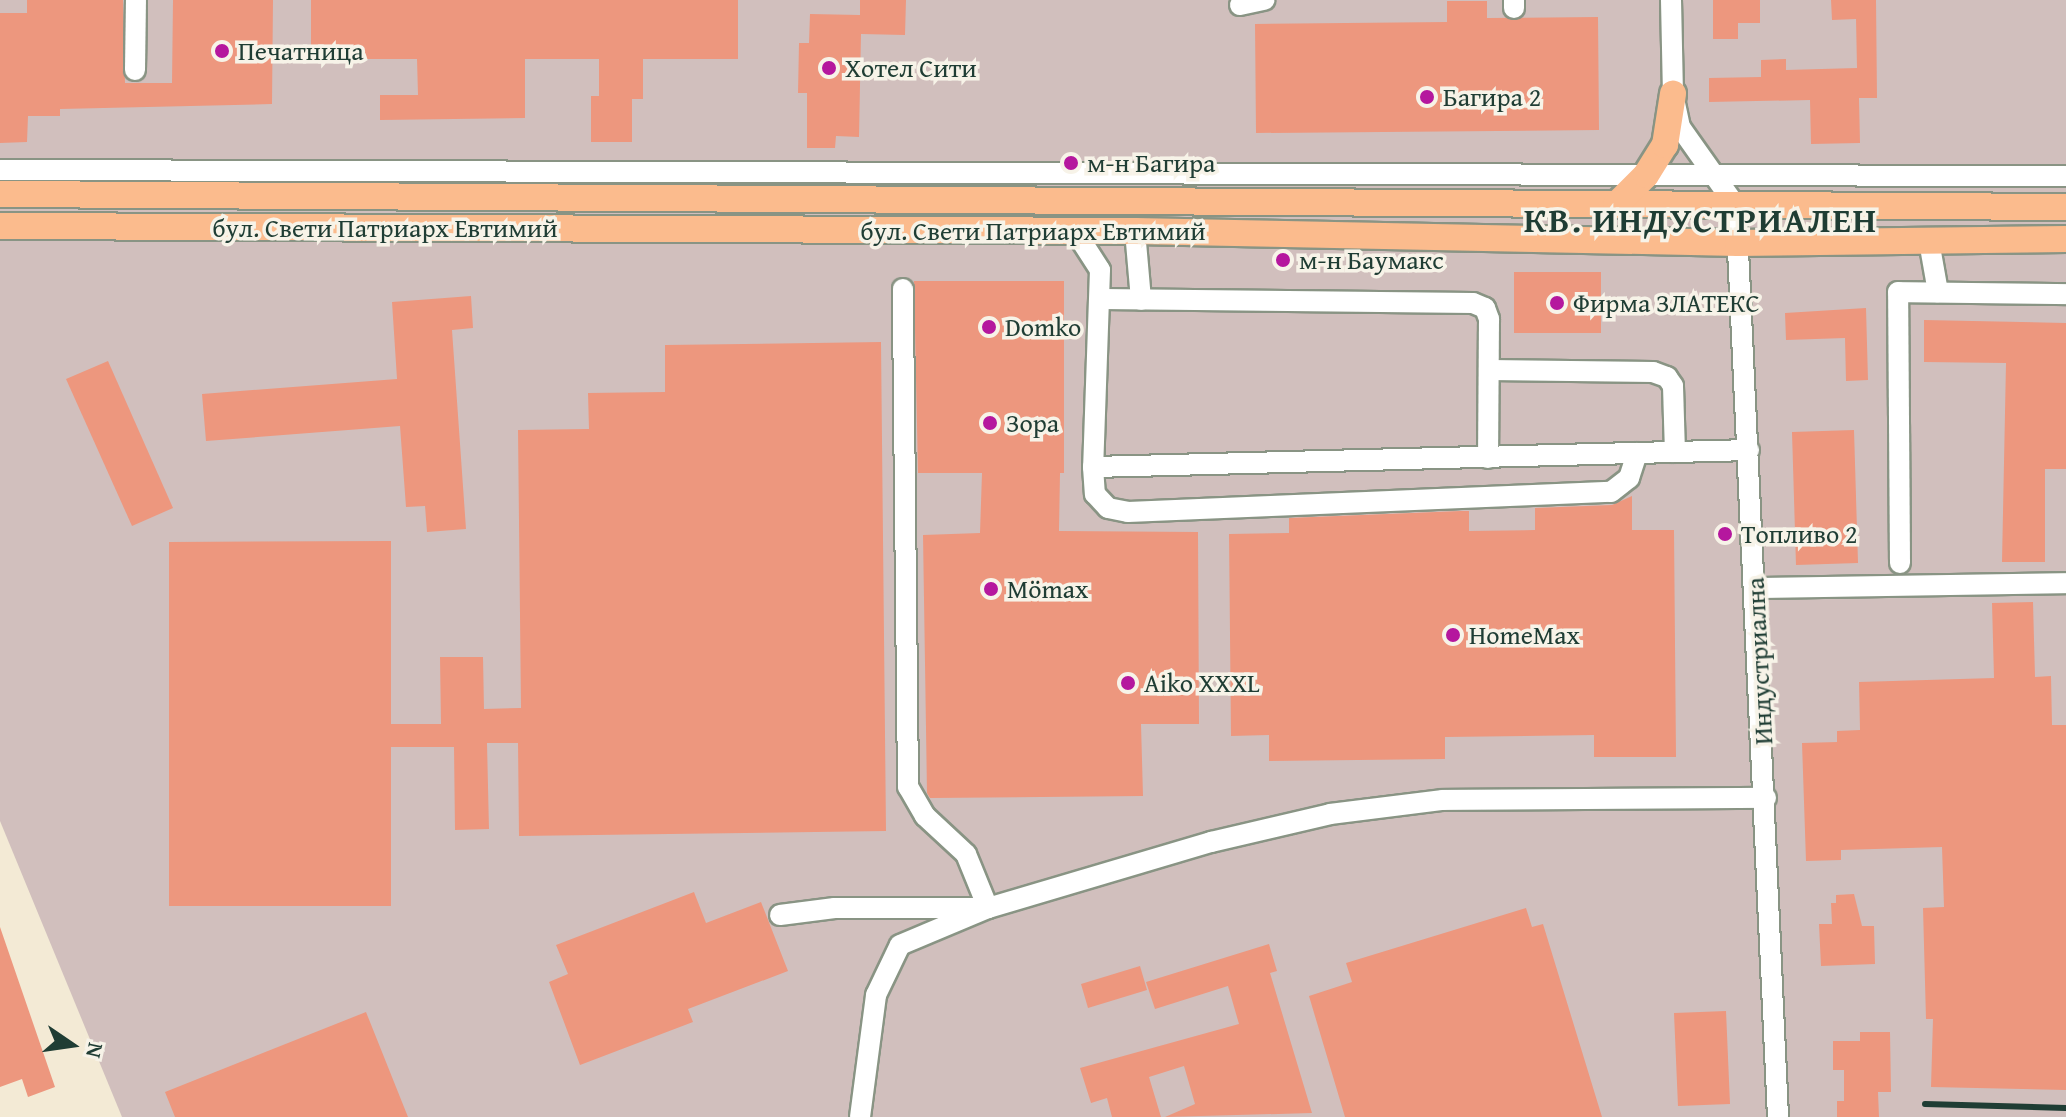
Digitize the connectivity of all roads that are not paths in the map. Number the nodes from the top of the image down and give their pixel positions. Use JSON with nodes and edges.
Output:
{"nodes":[{"id":1,"x":136,"y":0,"type":"edge"},
{"id":2,"x":1264,"y":0,"type":"edge"},
{"id":3,"x":1671,"y":0,"type":"edge"},
{"id":4,"x":1240,"y":5,"type":"dead end"},
{"id":5,"x":135,"y":70,"type":"dead end"},
{"id":6,"x":1673,"y":94,"type":"junction"},
{"id":7,"x":0,"y":170,"type":"edge"},
{"id":8,"x":1716,"y":174,"type":"junction"},
{"id":9,"x":1646,"y":175,"type":"junction"},
{"id":10,"x":2066,"y":176,"type":"edge"},
{"id":11,"x":0,"y":194,"type":"edge"},
{"id":12,"x":1616,"y":205,"type":"junction"},
{"id":13,"x":1736,"y":206,"type":"junction"},
{"id":14,"x":2066,"y":207,"type":"edge"},
{"id":15,"x":3,"y":224,"type":"edge"},
{"id":16,"x":1075,"y":231,"type":"junction"},
{"id":17,"x":1135,"y":231,"type":"junction"},
{"id":18,"x":2066,"y":239,"type":"edge"},
{"id":19,"x":1929,"y":241,"type":"junction"},
{"id":20,"x":1738,"y":243,"type":"junction"},
{"id":21,"x":903,"y":289,"type":"dead end"},
{"id":22,"x":1938,"y":292,"type":"junction"},
{"id":23,"x":2066,"y":294,"type":"edge"},
{"id":24,"x":1102,"y":299,"type":"junction"},
{"id":25,"x":1141,"y":300,"type":"junction"},
{"id":26,"x":1489,"y":370,"type":"junction"},
{"id":27,"x":1749,"y":450,"type":"junction"},
{"id":28,"x":1675,"y":452,"type":"junction"},
{"id":29,"x":1637,"y":453,"type":"junction"},
{"id":30,"x":1488,"y":458,"type":"junction"},
{"id":31,"x":1093,"y":467,"type":"junction"},
{"id":32,"x":1900,"y":563,"type":"dead end"},
{"id":33,"x":2066,"y":583,"type":"edge"},
{"id":34,"x":1755,"y":588,"type":"junction"},
{"id":35,"x":1766,"y":798,"type":"junction"},
{"id":36,"x":988,"y":908,"type":"junction"},
{"id":37,"x":780,"y":915,"type":"dead end"},
{"id":38,"x":860,"y":1117,"type":"edge"},
{"id":39,"x":1778,"y":1117,"type":"edge"}],
"edges":[{"from":1,"to":5,"type":"street"},
{"from":2,"to":4,"type":"street"},
{"from":3,"to":6,"type":"street"},
{"from":6,"to":8,"type":"street"},
{"from":6,"to":9,"type":"main road"},
{"from":7,"to":9,"type":"street"},
{"from":8,"to":9,"type":"street"},
{"from":8,"to":10,"type":"street"},
{"from":8,"to":13,"type":"street"},
{"from":9,"to":12,"type":"main road"},
{"from":11,"to":12,"type":"main road","name":"бул. Свети Патриарх Евтимий"},
{"from":12,"to":13,"type":"main road","name":"бул. Свети Патриарх Евтимий"},
{"from":13,"to":14,"type":"main road","name":"бул. Свети Патриарх Евтимий"},
{"from":13,"to":20,"type":"street","name":"Индустриална"},
{"from":15,"to":16,"type":"main road","name":"бул. Свети Патриарх Евтимий"},
{"from":16,"to":17,"type":"main road","name":"бул. Свети Патриарх Евтимий"},
{"from":16,"to":24,"type":"street"},
{"from":17,"to":20,"type":"main road","name":"бул. Свети Патриарх Евтимий"},
{"from":17,"to":25,"type":"street"},
{"from":18,"to":19,"type":"main road","name":"бул. Свети Патриарх Евтимий"},
{"from":19,"to":20,"type":"main road","name":"бул. Свети Патриарх Евтимий"},
{"from":19,"to":22,"type":"street"},
{"from":20,"to":27,"type":"street","name":"Индустриална"},
{"from":21,"to":36,"type":"street"},
{"from":22,"to":23,"type":"street"},
{"from":22,"to":32,"type":"street"},
{"from":24,"to":25,"type":"street"},
{"from":24,"to":31,"type":"street"},
{"from":25,"to":26,"type":"street"},
{"from":26,"to":28,"type":"street"},
{"from":26,"to":30,"type":"street"},
{"from":27,"to":28,"type":"street"},
{"from":27,"to":34,"type":"street","name":"Индустриална"},
{"from":28,"to":29,"type":"street"},
{"from":29,"to":30,"type":"street"},
{"from":29,"to":31,"type":"street"},
{"from":30,"to":31,"type":"street"},
{"from":33,"to":34,"type":"street"},
{"from":34,"to":35,"type":"street","name":"Индустриална"},
{"from":35,"to":36,"type":"street"},
{"from":35,"to":39,"type":"street","name":"Индустриална"},
{"from":36,"to":37,"type":"street"},
{"from":36,"to":38,"type":"street"}]}
